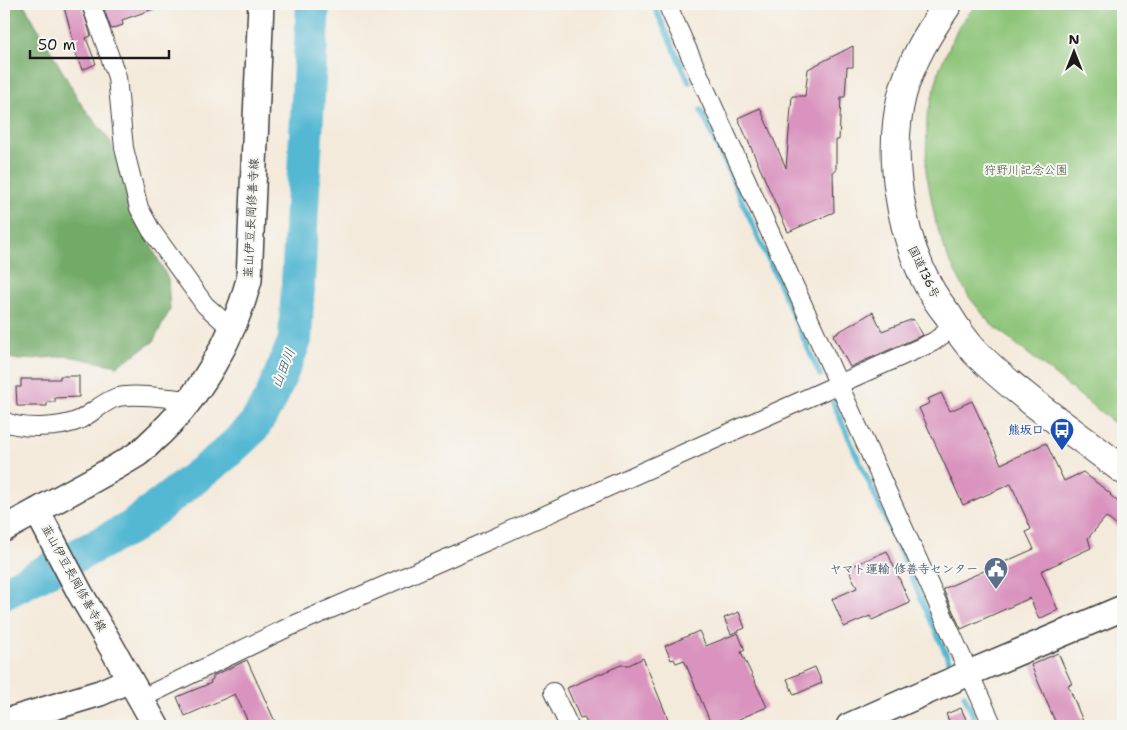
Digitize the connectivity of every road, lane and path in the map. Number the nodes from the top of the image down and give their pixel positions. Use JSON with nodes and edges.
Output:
{"nodes":[{"id":1,"x":91,"y":4,"type":"edge"},
{"id":2,"x":261,"y":4,"type":"edge"},
{"id":3,"x":667,"y":4,"type":"edge"},
{"id":4,"x":948,"y":4,"type":"edge"},
{"id":5,"x":955,"y":326,"type":"junction"},
{"id":6,"x":232,"y":330,"type":"junction"},
{"id":7,"x":838,"y":383,"type":"junction"},
{"id":8,"x":191,"y":400,"type":"junction"},
{"id":9,"x":4,"y":422,"type":"edge"},
{"id":10,"x":1123,"y":470,"type":"edge"},
{"id":11,"x":41,"y":517,"type":"junction"},
{"id":12,"x":4,"y":529,"type":"edge"},
{"id":13,"x":1123,"y":608,"type":"edge"},
{"id":14,"x":969,"y":673,"type":"junction"},
{"id":15,"x":134,"y":690,"type":"junction"},
{"id":16,"x":553,"y":692,"type":"dead end"},
{"id":17,"x":4,"y":722,"type":"edge"},
{"id":18,"x":156,"y":726,"type":"edge"},
{"id":19,"x":569,"y":726,"type":"edge"},
{"id":20,"x":849,"y":726,"type":"edge"},
{"id":21,"x":993,"y":726,"type":"edge"}],
"edges":[{"from":1,"to":6,"type":"street"},
{"from":2,"to":6,"type":"main road","name":"韮山伊豆長岡修善寺線"},
{"from":3,"to":7,"type":"street"},
{"from":4,"to":5,"type":"highway","name":"国道136号"},
{"from":5,"to":7,"type":"street"},
{"from":5,"to":10,"type":"highway","name":"国道136号"},
{"from":6,"to":8,"type":"main road","name":"韮山伊豆長岡修善寺線"},
{"from":7,"to":14,"type":"street"},
{"from":7,"to":15,"type":"street"},
{"from":8,"to":9,"type":"street"},
{"from":8,"to":11,"type":"main road","name":"韮山伊豆長岡修善寺線"},
{"from":11,"to":12,"type":"main road"},
{"from":11,"to":15,"type":"main road","name":"韮山伊豆長岡修善寺線"},
{"from":13,"to":14,"type":"main road"},
{"from":14,"to":20,"type":"main road"},
{"from":14,"to":21,"type":"street"},
{"from":15,"to":17,"type":"main road"},
{"from":15,"to":18,"type":"main road","name":"韮山伊豆長岡修善寺線"},
{"from":16,"to":19,"type":"street"}]}
